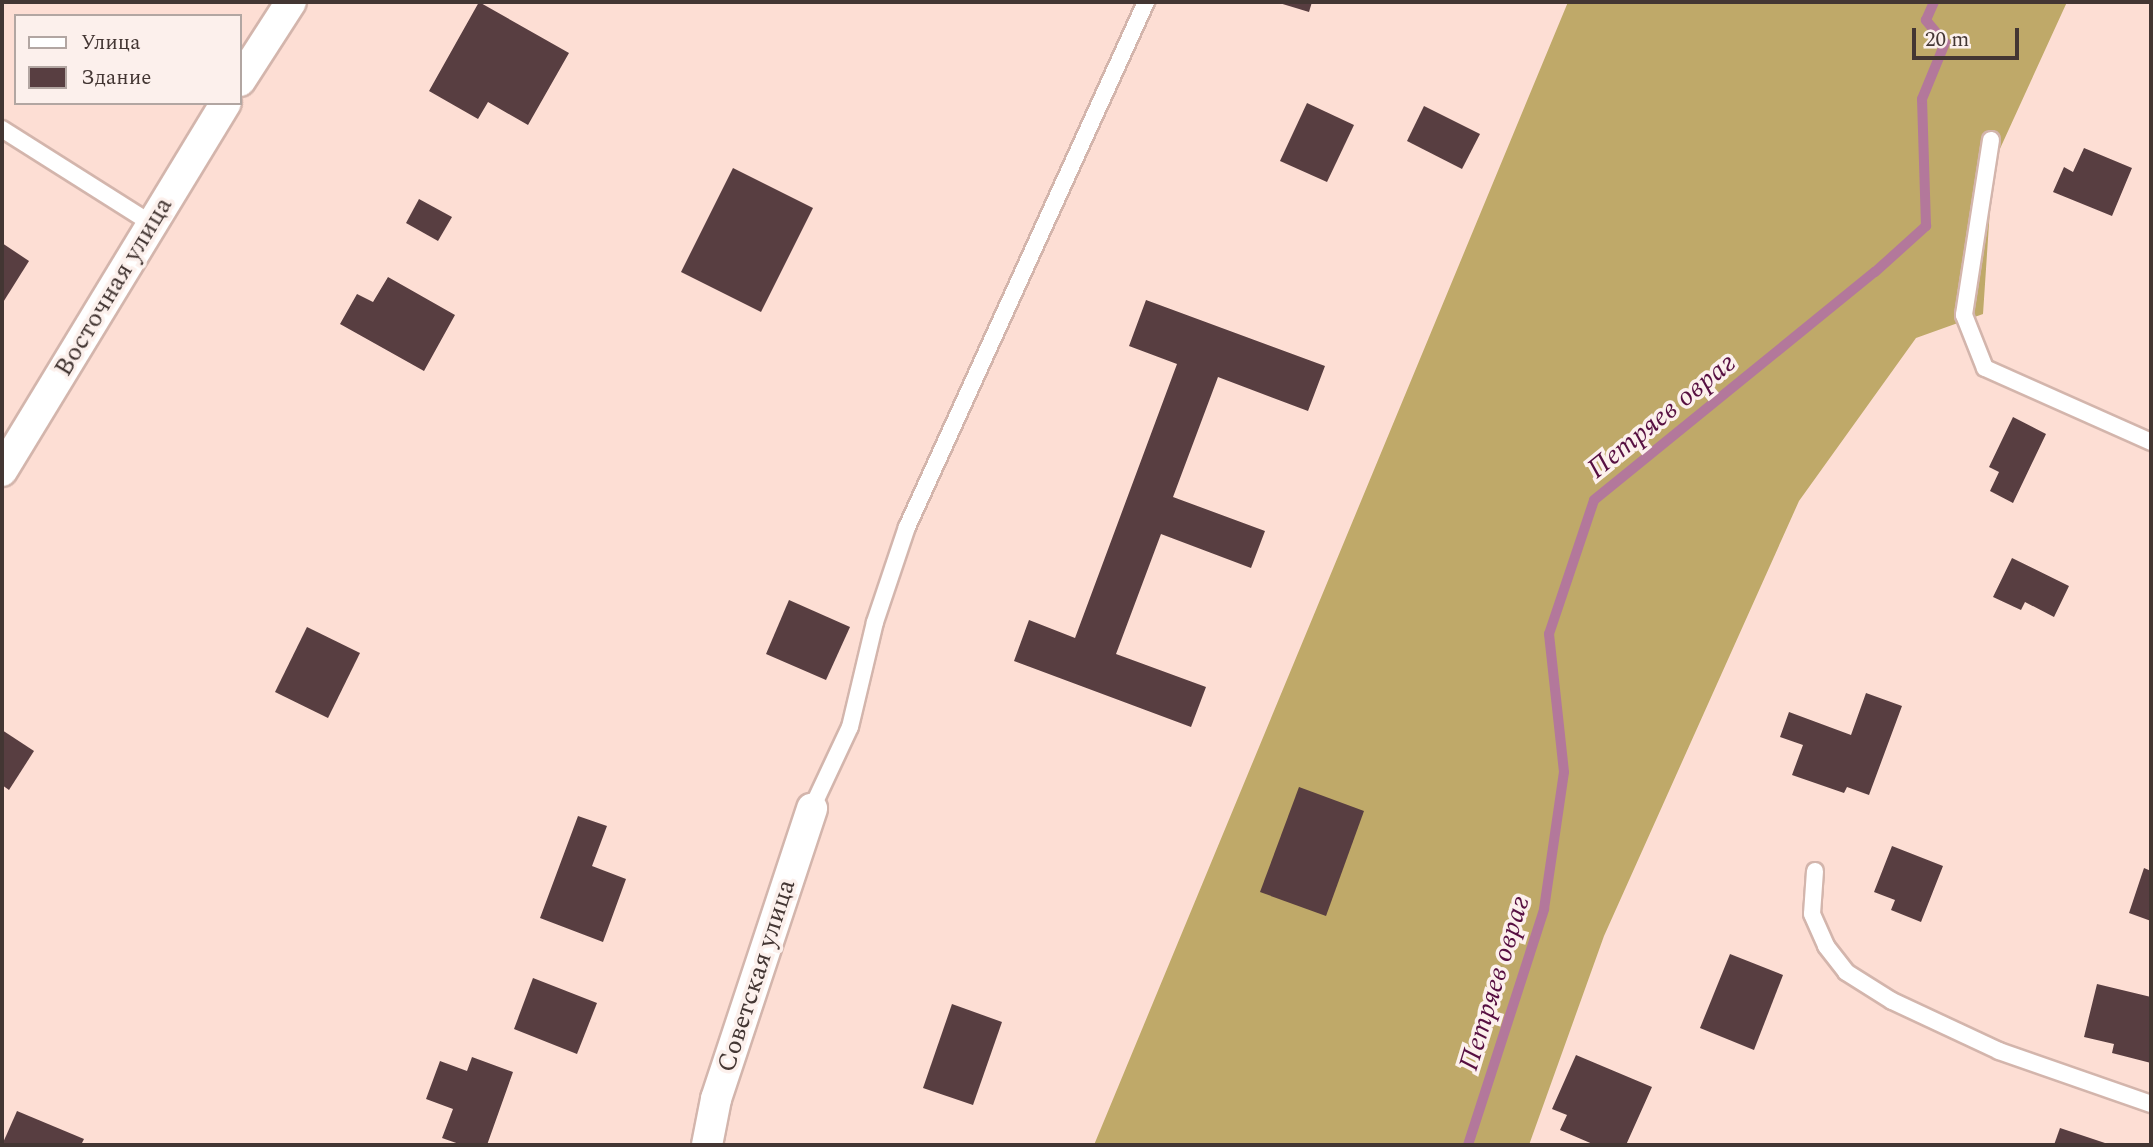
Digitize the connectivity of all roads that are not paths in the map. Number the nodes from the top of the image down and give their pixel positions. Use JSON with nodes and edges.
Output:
{"nodes":[{"id":1,"x":291,"y":2,"type":"edge"},
{"id":2,"x":1146,"y":2,"type":"edge"},
{"id":3,"x":242,"y":78,"type":"edge"},
{"id":4,"x":225,"y":105,"type":"edge"},
{"id":5,"x":2,"y":129,"type":"edge"},
{"id":6,"x":1991,"y":140,"type":"dead end"},
{"id":7,"x":152,"y":224,"type":"junction"},
{"id":8,"x":2151,"y":442,"type":"edge"},
{"id":9,"x":2,"y":471,"type":"edge"},
{"id":10,"x":812,"y":808,"type":"joint"},
{"id":11,"x":1815,"y":871,"type":"dead end"},
{"id":12,"x":2151,"y":1104,"type":"edge"},
{"id":13,"x":707,"y":1145,"type":"edge"}],
"edges":[{"from":1,"to":3,"type":"street"},
{"from":2,"to":10,"type":"lane"},
{"from":4,"to":7,"type":"street","name":"Восточная улица"},
{"from":5,"to":7,"type":"lane"},
{"from":6,"to":8,"type":"lane"},
{"from":7,"to":9,"type":"street","name":"Восточная улица"},
{"from":10,"to":13,"type":"street","name":"Советская улица"},
{"from":11,"to":12,"type":"lane"}]}
